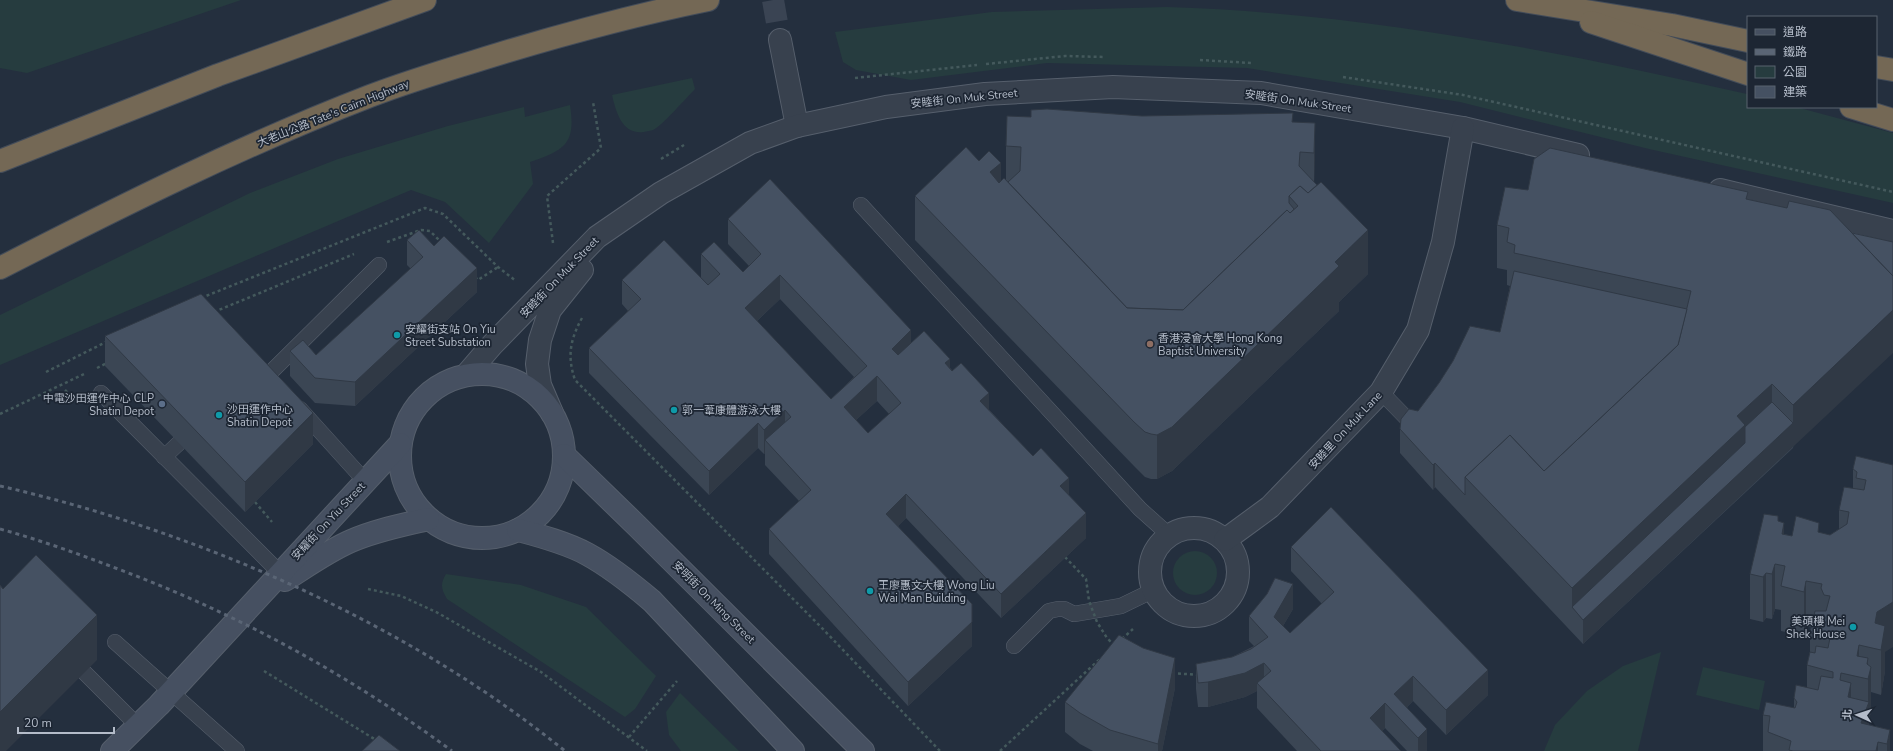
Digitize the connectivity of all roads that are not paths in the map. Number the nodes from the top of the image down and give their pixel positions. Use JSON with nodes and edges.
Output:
{"nodes":[{"id":1,"x":425,"y":0,"type":"edge"},
{"id":2,"x":708,"y":0,"type":"edge"},
{"id":3,"x":1518,"y":0,"type":"edge"},
{"id":4,"x":1539,"y":4,"type":"junction"},
{"id":5,"x":780,"y":40,"type":"tunnel mouth"},
{"id":6,"x":1747,"y":41,"type":"edge"},
{"id":7,"x":1877,"y":67,"type":"edge"},
{"id":8,"x":1893,"y":70,"type":"edge"},
{"id":9,"x":1747,"y":74,"type":"edge"},
{"id":10,"x":1854,"y":108,"type":"edge"},
{"id":11,"x":1893,"y":120,"type":"edge"},
{"id":12,"x":797,"y":126,"type":"junction"},
{"id":13,"x":1464,"y":128,"type":"junction"},
{"id":14,"x":1594,"y":159,"type":"edge"},
{"id":15,"x":0,"y":161,"type":"edge"},
{"id":16,"x":1701,"y":185,"type":"edge"},
{"id":17,"x":661,"y":193,"type":"junction"},
{"id":18,"x":861,"y":205,"type":"dead end"},
{"id":19,"x":1893,"y":231,"type":"edge"},
{"id":20,"x":379,"y":265,"type":"dead end"},
{"id":21,"x":0,"y":268,"type":"edge"},
{"id":22,"x":467,"y":374,"type":"junction"},
{"id":23,"x":266,"y":377,"type":"edge"},
{"id":24,"x":101,"y":392,"type":"dead end"},
{"id":25,"x":1381,"y":392,"type":"junction"},
{"id":26,"x":292,"y":401,"type":"edge"},
{"id":27,"x":552,"y":413,"type":"junction"},
{"id":28,"x":179,"y":442,"type":"dead end"},
{"id":29,"x":1430,"y":442,"type":"edge"},
{"id":30,"x":400,"y":444,"type":"junction"},
{"id":31,"x":564,"y":455,"type":"junction"},
{"id":32,"x":164,"y":457,"type":"junction"},
{"id":33,"x":365,"y":481,"type":"junction"},
{"id":34,"x":428,"y":519,"type":"junction"},
{"id":35,"x":518,"y":530,"type":"junction"},
{"id":36,"x":1169,"y":535,"type":"junction"},
{"id":37,"x":1225,"y":540,"type":"junction"},
{"id":38,"x":280,"y":573,"type":"junction"},
{"id":39,"x":1154,"y":590,"type":"junction"},
{"id":40,"x":256,"y":599,"type":"junction"},
{"id":41,"x":115,"y":642,"type":"dead end"},
{"id":42,"x":1014,"y":646,"type":"dead end"},
{"id":43,"x":84,"y":672,"type":"dead end"},
{"id":44,"x":172,"y":691,"type":"junction"},
{"id":45,"x":138,"y":726,"type":"junction"},
{"id":46,"x":112,"y":751,"type":"edge"},
{"id":47,"x":238,"y":751,"type":"edge"},
{"id":48,"x":793,"y":751,"type":"edge"},
{"id":49,"x":863,"y":751,"type":"edge"}],
"edges":[{"from":1,"to":15,"type":"highway"},
{"from":2,"to":21,"type":"highway","name":"大老山公路 Tate's Cairn Highway"},
{"from":3,"to":4,"type":"highway"},
{"from":4,"to":6,"type":"highway"},
{"from":4,"to":9,"type":"highway"},
{"from":5,"to":12,"type":"street"},
{"from":7,"to":8,"type":"highway"},
{"from":10,"to":11,"type":"highway"},
{"from":12,"to":13,"type":"street","name":"安睦街 On Muk Street"},
{"from":12,"to":17,"type":"street","name":"安睦街 On Muk Street"},
{"from":13,"to":14,"type":"street","name":"安睦街 On Muk Street"},
{"from":13,"to":25,"type":"street","name":"安睦里 On Muk Lane"},
{"from":16,"to":19,"type":"street"},
{"from":17,"to":22,"type":"street","name":"安睦街 On Muk Street"},
{"from":17,"to":27,"type":"street","name":"安睦街 On Muk Street"},
{"from":18,"to":36,"type":"lane"},
{"from":20,"to":23,"type":"lane"},
{"from":22,"to":27,"type":"street"},
{"from":22,"to":30,"type":"street"},
{"from":24,"to":32,"type":"lane"},
{"from":25,"to":29,"type":"lane"},
{"from":25,"to":37,"type":"street","name":"安睦里 On Muk Lane"},
{"from":26,"to":33,"type":"lane"},
{"from":27,"to":31,"type":"street"},
{"from":28,"to":32,"type":"lane"},
{"from":30,"to":33,"type":"street","name":"安耀街 On Yiu Street"},
{"from":30,"to":34,"type":"street"},
{"from":31,"to":35,"type":"street"},
{"from":31,"to":49,"type":"street","name":"安明街 On Ming Street"},
{"from":32,"to":38,"type":"lane"},
{"from":33,"to":38,"type":"street","name":"安耀街 On Yiu Street"},
{"from":34,"to":35,"type":"street"},
{"from":34,"to":40,"type":"street","name":"安耀街 On Yiu Street"},
{"from":35,"to":48,"type":"street"},
{"from":36,"to":37,"type":"street"},
{"from":36,"to":39,"type":"street"},
{"from":37,"to":39,"type":"street"},
{"from":38,"to":40,"type":"street","name":"安耀街 On Yiu Street"},
{"from":39,"to":42,"type":"lane"},
{"from":40,"to":44,"type":"street","name":"安耀街 On Yiu Street"},
{"from":41,"to":44,"type":"lane"},
{"from":43,"to":45,"type":"lane"},
{"from":44,"to":45,"type":"street","name":"安耀街 On Yiu Street"},
{"from":44,"to":47,"type":"lane"},
{"from":45,"to":46,"type":"street","name":"安耀街 On Yiu Street"}]}
